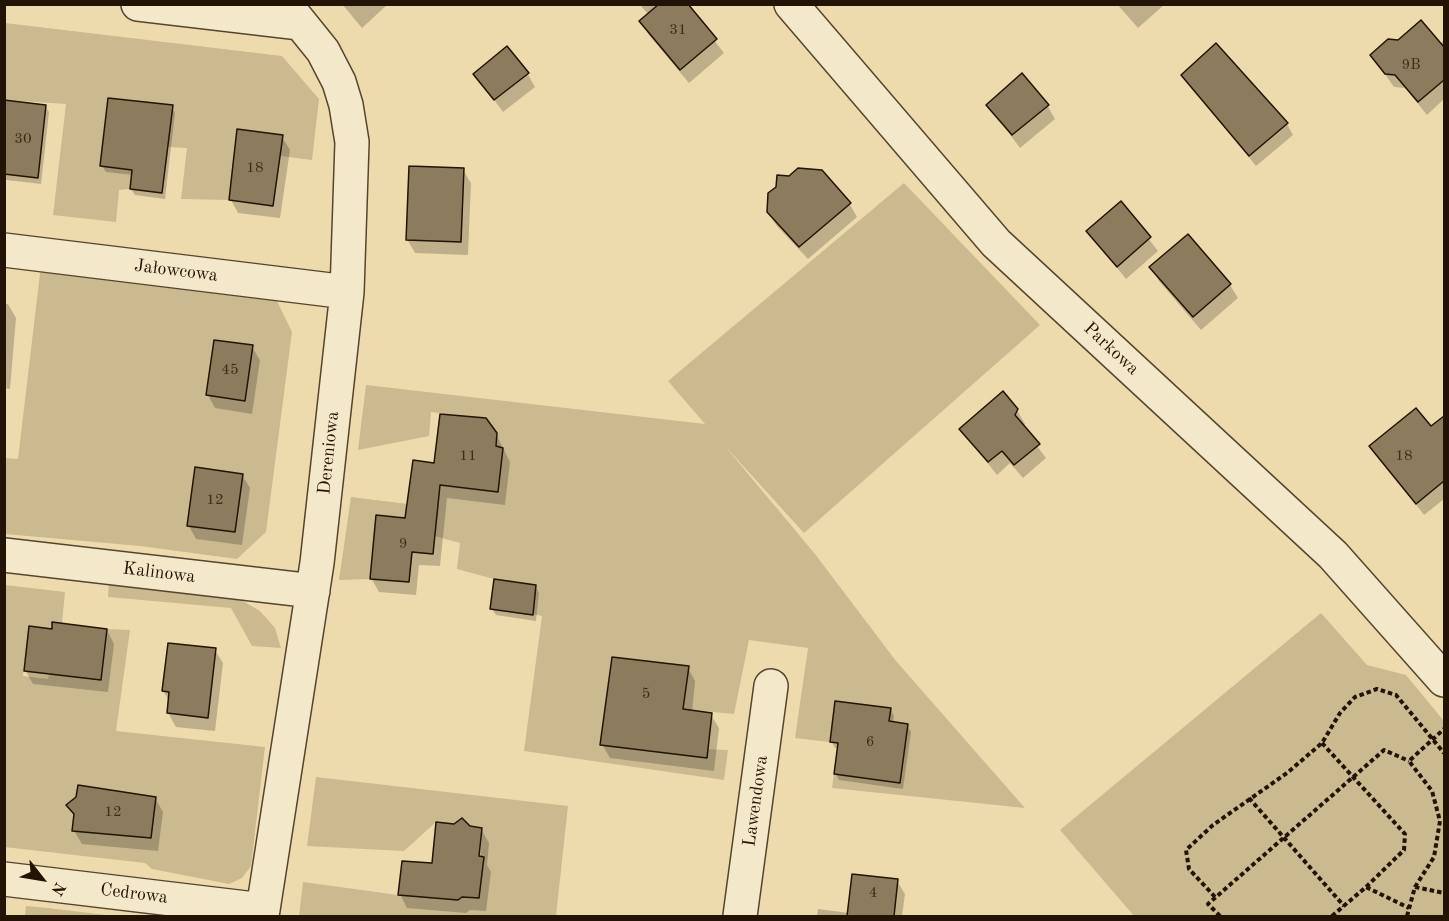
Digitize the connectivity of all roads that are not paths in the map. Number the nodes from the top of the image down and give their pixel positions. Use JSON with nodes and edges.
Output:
{"nodes":[{"id":1,"x":138,"y":4,"type":"edge"},
{"id":2,"x":791,"y":4,"type":"edge"},
{"id":3,"x":292,"y":14,"type":"edge"},
{"id":4,"x":4,"y":250,"type":"edge"},
{"id":5,"x":347,"y":292,"type":"junction"},
{"id":6,"x":4,"y":555,"type":"edge"},
{"id":7,"x":313,"y":591,"type":"junction"},
{"id":8,"x":1444,"y":681,"type":"edge"},
{"id":9,"x":771,"y":686,"type":"dead end"},
{"id":10,"x":4,"y":879,"type":"edge"},
{"id":11,"x":263,"y":913,"type":"edge"},
{"id":12,"x":741,"y":916,"type":"edge"}],
"edges":[{"from":1,"to":3,"type":"street"},
{"from":2,"to":8,"type":"street","name":"Parkowa"},
{"from":3,"to":5,"type":"street","name":"Dereniowa"},
{"from":4,"to":5,"type":"street","name":"Jałowcowa"},
{"from":5,"to":7,"type":"street","name":"Dereniowa"},
{"from":6,"to":7,"type":"street","name":"Kalinowa"},
{"from":7,"to":11,"type":"street","name":"Dereniowa"},
{"from":9,"to":12,"type":"street","name":"Lawendowa"},
{"from":10,"to":11,"type":"street","name":"Cedrowa"}]}
